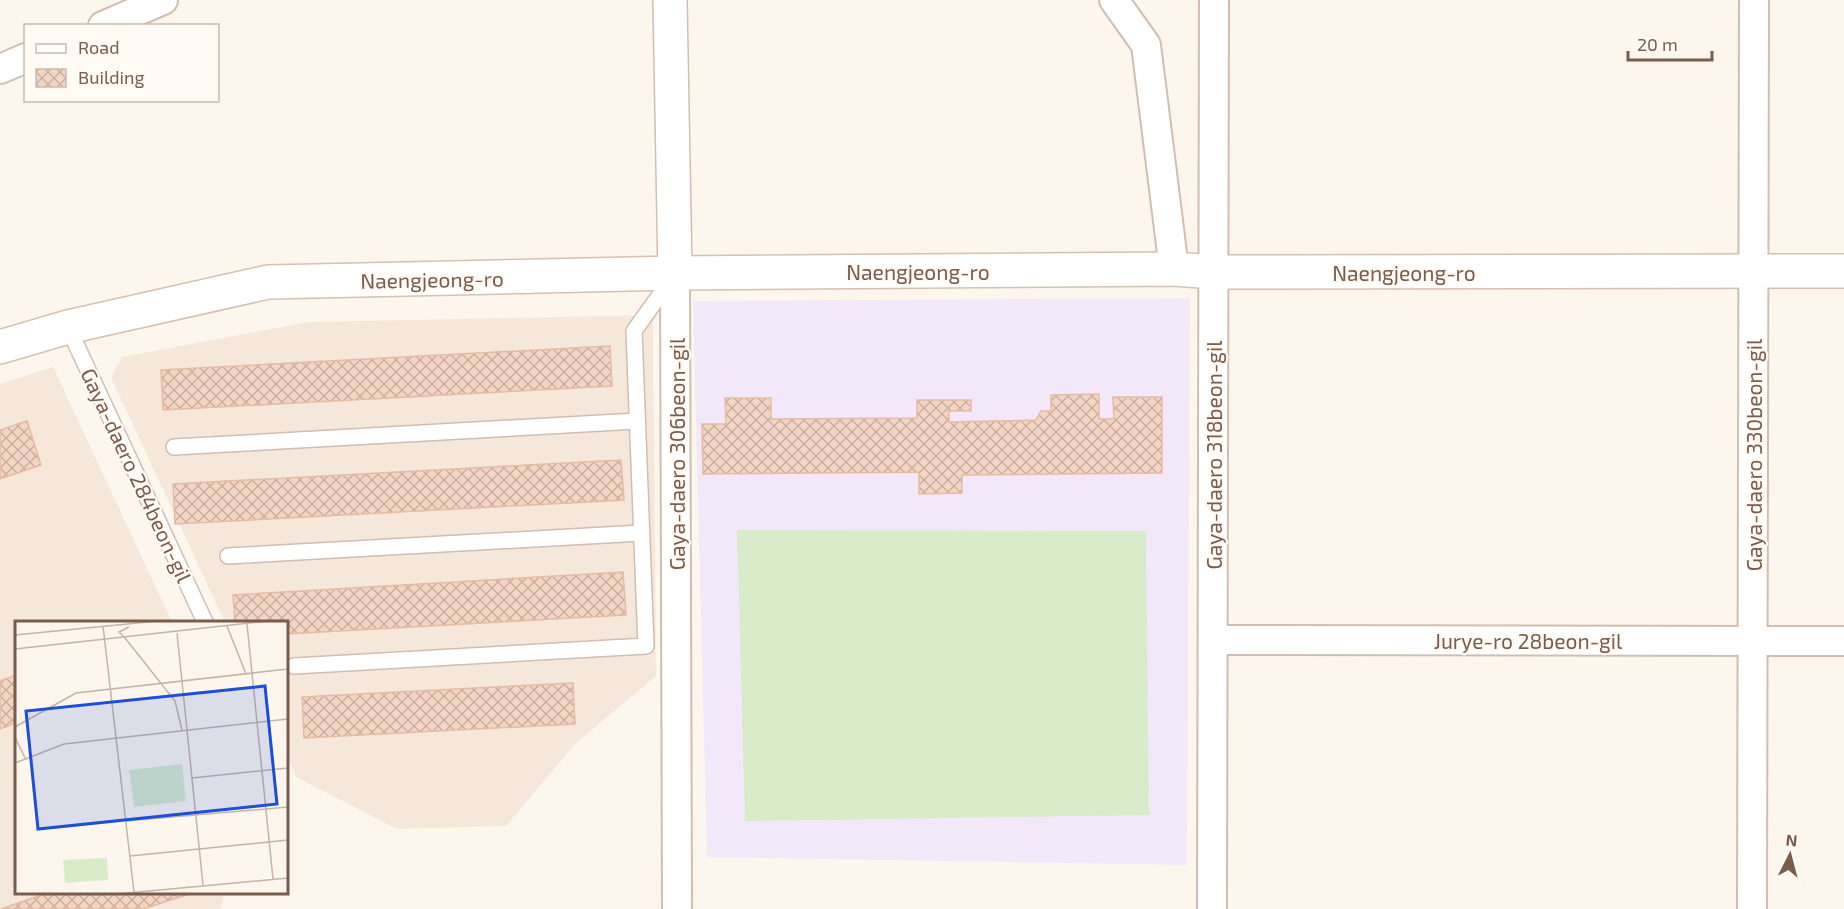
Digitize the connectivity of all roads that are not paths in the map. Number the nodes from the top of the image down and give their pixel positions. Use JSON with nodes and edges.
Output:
{"nodes":[{"id":1,"x":164,"y":0,"type":"edge"},
{"id":2,"x":670,"y":0,"type":"edge"},
{"id":3,"x":1114,"y":0,"type":"edge"},
{"id":4,"x":1214,"y":0,"type":"edge"},
{"id":5,"x":1754,"y":0,"type":"edge"},
{"id":6,"x":108,"y":24,"type":"edge"},
{"id":7,"x":24,"y":59,"type":"edge"},
{"id":8,"x":0,"y":69,"type":"edge"},
{"id":9,"x":1174,"y":269,"type":"junction"},
{"id":10,"x":1754,"y":271,"type":"junction"},
{"id":11,"x":1844,"y":271,"type":"edge"},
{"id":12,"x":1214,"y":272,"type":"junction"},
{"id":13,"x":675,"y":273,"type":"junction"},
{"id":14,"x":68,"y":327,"type":"junction"},
{"id":15,"x":0,"y":346,"type":"edge"},
{"id":16,"x":637,"y":421,"type":"junction"},
{"id":17,"x":174,"y":447,"type":"dead end"},
{"id":18,"x":641,"y":533,"type":"junction"},
{"id":19,"x":228,"y":556,"type":"dead end"},
{"id":20,"x":205,"y":621,"type":"edge"},
{"id":21,"x":1213,"y":640,"type":"junction"},
{"id":22,"x":1753,"y":641,"type":"junction"},
{"id":23,"x":1844,"y":641,"type":"edge"},
{"id":24,"x":294,"y":666,"type":"dead end"},
{"id":25,"x":677,"y":909,"type":"edge"},
{"id":26,"x":1212,"y":909,"type":"edge"},
{"id":27,"x":1752,"y":909,"type":"edge"}],
"edges":[{"from":1,"to":6,"type":"street"},
{"from":2,"to":13,"type":"main road","name":"Gaya-daero 306beon-gil"},
{"from":3,"to":9,"type":"street"},
{"from":4,"to":12,"type":"street","name":"Gaya-daero 318beon-gil"},
{"from":5,"to":10,"type":"street","name":"Gaya-daero 330beon-gil"},
{"from":7,"to":8,"type":"street"},
{"from":9,"to":12,"type":"main road","name":"Naengjeong-ro"},
{"from":9,"to":13,"type":"main road","name":"Naengjeong-ro"},
{"from":10,"to":11,"type":"main road","name":"Naengjeong-ro"},
{"from":10,"to":12,"type":"main road","name":"Naengjeong-ro"},
{"from":10,"to":22,"type":"street","name":"Gaya-daero 330beon-gil"},
{"from":12,"to":21,"type":"street","name":"Gaya-daero 318beon-gil"},
{"from":13,"to":14,"type":"main road","name":"Naengjeong-ro"},
{"from":13,"to":16,"type":"lane"},
{"from":13,"to":25,"type":"street","name":"Gaya-daero 306beon-gil"},
{"from":14,"to":15,"type":"main road","name":"Naengjeong-ro"},
{"from":14,"to":20,"type":"lane","name":"Gaya-daero 284beon-gil"},
{"from":16,"to":17,"type":"lane"},
{"from":16,"to":18,"type":"lane"},
{"from":18,"to":19,"type":"lane"},
{"from":18,"to":24,"type":"lane"},
{"from":21,"to":22,"type":"street","name":"Jurye-ro 28beon-gil"},
{"from":21,"to":26,"type":"street","name":"Gaya-daero 318beon-gil"},
{"from":22,"to":23,"type":"street","name":"Jurye-ro 28beon-gil"},
{"from":22,"to":27,"type":"street","name":"Gaya-daero 330beon-gil"}]}
